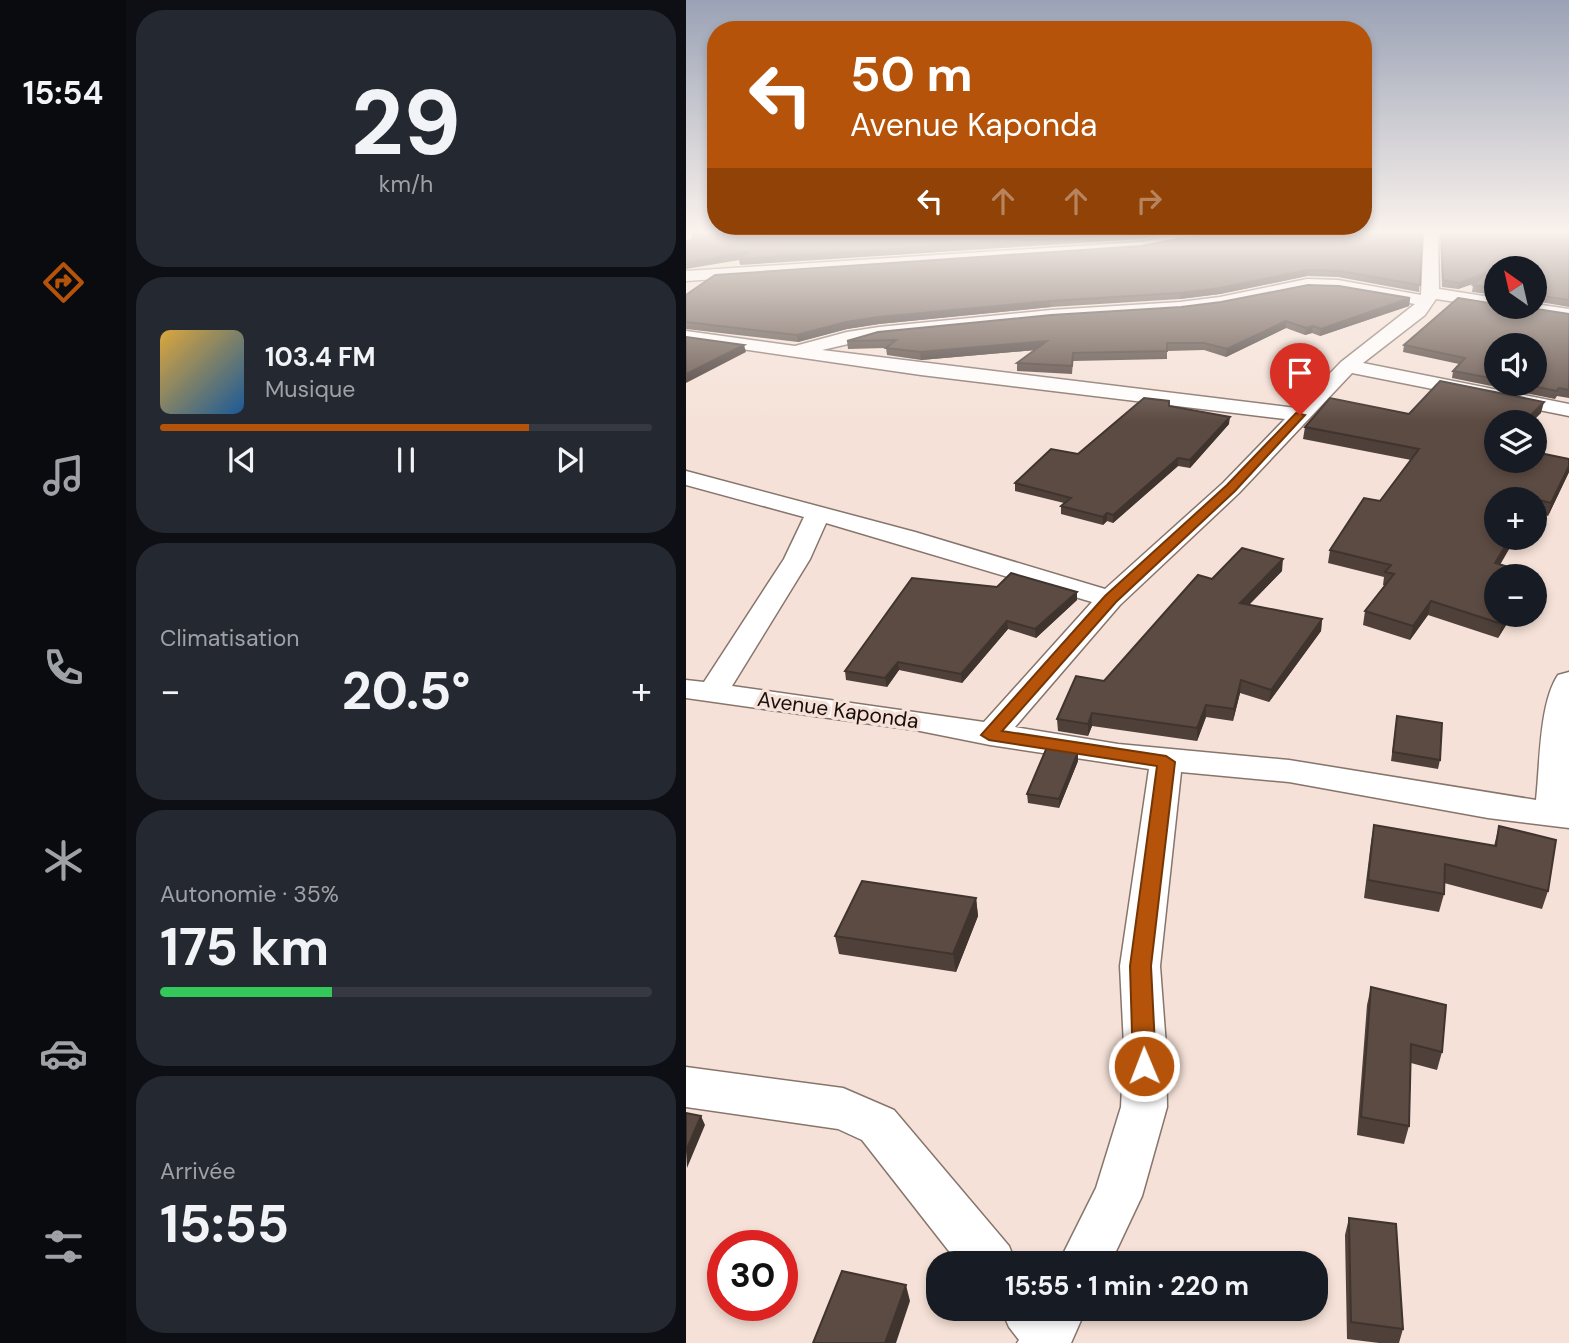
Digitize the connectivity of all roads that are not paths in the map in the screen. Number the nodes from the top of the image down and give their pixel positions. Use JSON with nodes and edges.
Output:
{"nodes":[{"id":1,"x":1246,"y":297,"type":"edge"},
{"id":2,"x":1429,"y":297,"type":"joint"},
{"id":3,"x":1484,"y":302,"type":"edge"},
{"id":4,"x":1547,"y":311,"type":"edge"},
{"id":5,"x":1569,"y":314,"type":"edge"},
{"id":6,"x":686,"y":336,"type":"edge"},
{"id":7,"x":796,"y":351,"type":"junction"},
{"id":8,"x":1348,"y":366,"type":"junction"},
{"id":9,"x":1569,"y":410,"type":"edge"},
{"id":10,"x":1300,"y":415,"type":"junction"},
{"id":11,"x":686,"y":478,"type":"edge"},
{"id":12,"x":818,"y":513,"type":"junction"},
{"id":13,"x":1110,"y":599,"type":"junction"},
{"id":14,"x":1569,"y":681,"type":"edge"},
{"id":15,"x":700,"y":691,"type":"edge"},
{"id":16,"x":1565,"y":722,"type":"edge"},
{"id":17,"x":989,"y":735,"type":"junction"},
{"id":18,"x":1166,"y":762,"type":"junction"},
{"id":19,"x":1560,"y":815,"type":"edge"},
{"id":20,"x":686,"y":1087,"type":"edge"},
{"id":21,"x":980,"y":1251,"type":"edge"},
{"id":22,"x":1090,"y":1251,"type":"edge"}],
"edges":[{"from":1,"to":7,"type":"street"},
{"from":2,"to":3,"type":"street"},
{"from":2,"to":8,"type":"street"},
{"from":4,"to":5,"type":"street"},
{"from":6,"to":7,"type":"street"},
{"from":7,"to":10,"type":"street"},
{"from":8,"to":9,"type":"street"},
{"from":8,"to":10,"type":"street"},
{"from":10,"to":13,"type":"street"},
{"from":11,"to":12,"type":"street"},
{"from":12,"to":13,"type":"street"},
{"from":12,"to":15,"type":"street"},
{"from":13,"to":17,"type":"street"},
{"from":14,"to":16,"type":"street"},
{"from":15,"to":17,"type":"street","name":"Avenue Kaponda"},
{"from":16,"to":19,"type":"street"},
{"from":17,"to":18,"type":"street","name":"Avenue Kaponda"},
{"from":18,"to":19,"type":"street","name":"Avenue Kaponda"},
{"from":18,"to":22,"type":"street"},
{"from":20,"to":21,"type":"street"}]}
